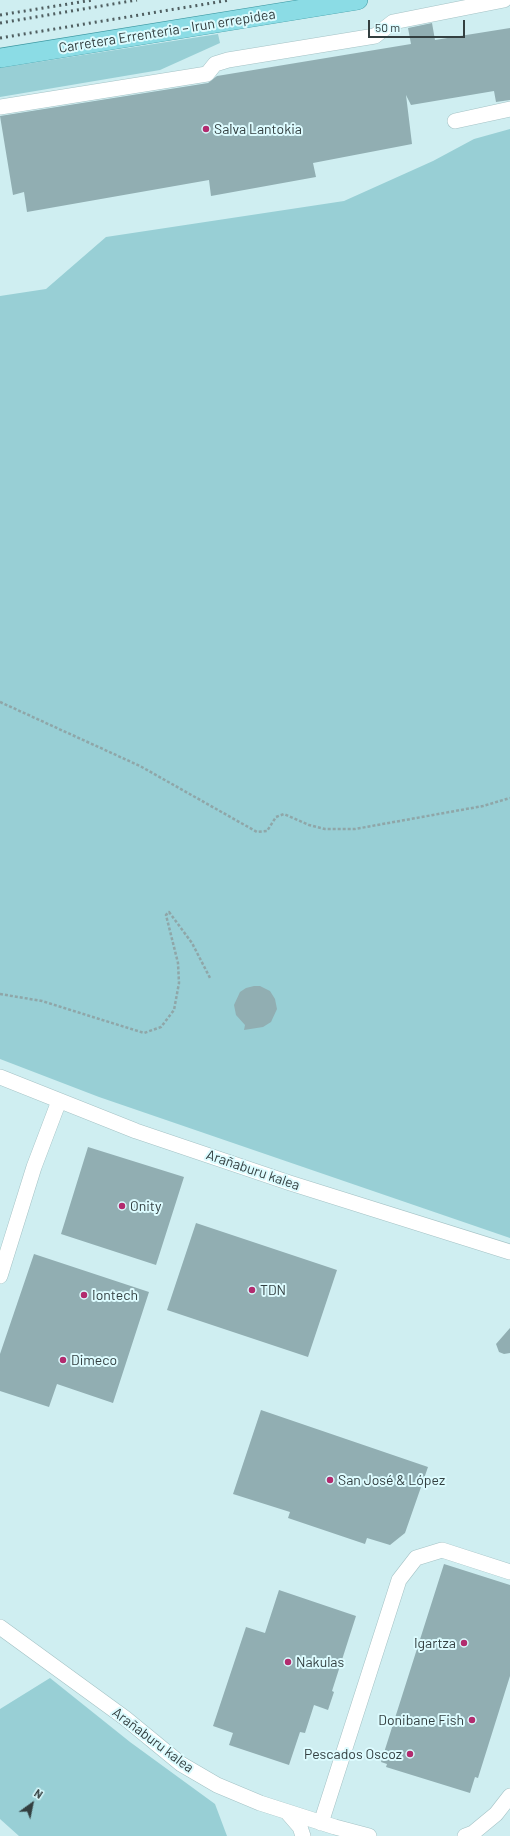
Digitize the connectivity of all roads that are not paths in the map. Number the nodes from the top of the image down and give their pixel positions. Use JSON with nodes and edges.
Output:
{"nodes":[{"id":1,"x":358,"y":0,"type":"edge"},
{"id":2,"x":504,"y":0,"type":"edge"},
{"id":3,"x":0,"y":58,"type":"edge"},
{"id":4,"x":0,"y":107,"type":"edge"},
{"id":5,"x":510,"y":109,"type":"edge"},
{"id":6,"x":455,"y":121,"type":"dead end"},
{"id":7,"x":0,"y":1077,"type":"edge"},
{"id":8,"x":59,"y":1102,"type":"junction"},
{"id":9,"x":510,"y":1252,"type":"edge"},
{"id":10,"x":0,"y":1276,"type":"edge"},
{"id":11,"x":510,"y":1572,"type":"edge"},
{"id":12,"x":0,"y":1627,"type":"edge"},
{"id":13,"x":510,"y":1796,"type":"edge"},
{"id":14,"x":286,"y":1811,"type":"junction"},
{"id":15,"x":321,"y":1823,"type":"junction"},
{"id":16,"x":303,"y":1836,"type":"edge"},
{"id":17,"x":362,"y":1836,"type":"edge"},
{"id":18,"x":465,"y":1836,"type":"edge"}],
"edges":[{"from":1,"to":3,"type":"main road","name":"Carretera Errenteria – Irun errepidea"},
{"from":2,"to":4,"type":"lane"},
{"from":5,"to":6,"type":"lane"},
{"from":7,"to":8,"type":"lane","name":"Arañaburu kalea"},
{"from":8,"to":9,"type":"lane","name":"Arañaburu kalea"},
{"from":8,"to":10,"type":"lane"},
{"from":11,"to":15,"type":"lane"},
{"from":12,"to":14,"type":"lane","name":"Arañaburu kalea"},
{"from":13,"to":18,"type":"lane"},
{"from":14,"to":15,"type":"lane","name":"Arañaburu kalea"},
{"from":14,"to":16,"type":"lane"},
{"from":15,"to":17,"type":"lane","name":"Arañaburu kalea"}]}
